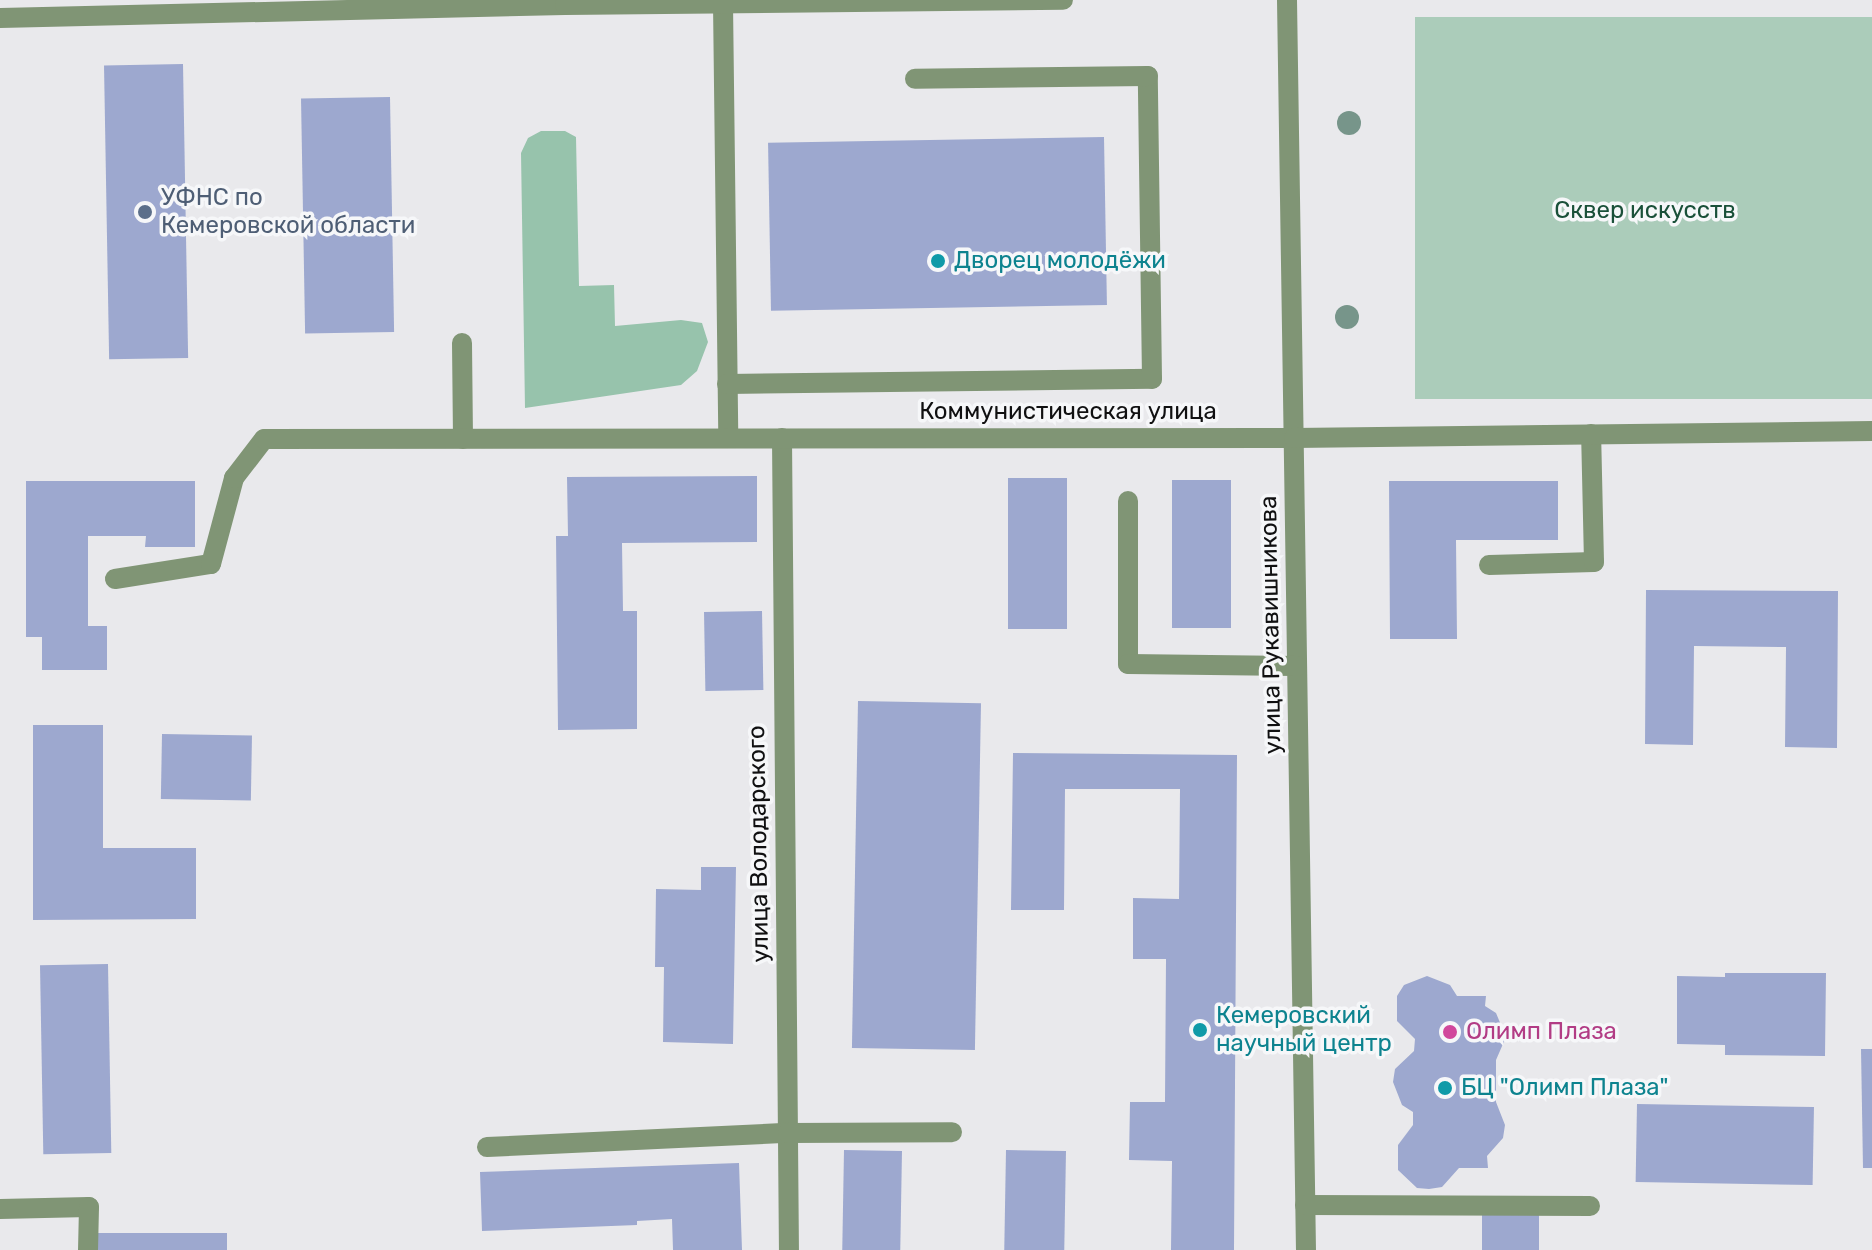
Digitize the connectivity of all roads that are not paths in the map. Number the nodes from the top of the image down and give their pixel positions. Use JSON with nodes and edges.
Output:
{"nodes":[{"id":1,"x":1063,"y":0,"type":"edge"},
{"id":2,"x":1287,"y":0,"type":"edge"},
{"id":3,"x":565,"y":3,"type":"edge"},
{"id":4,"x":723,"y":3,"type":"junction"},
{"id":5,"x":0,"y":18,"type":"edge"},
{"id":6,"x":915,"y":79,"type":"dead end"},
{"id":7,"x":462,"y":343,"type":"dead end"},
{"id":8,"x":727,"y":384,"type":"junction"},
{"id":9,"x":1872,"y":431,"type":"edge"},
{"id":10,"x":1591,"y":434,"type":"junction"},
{"id":11,"x":728,"y":438,"type":"junction"},
{"id":12,"x":782,"y":438,"type":"junction"},
{"id":13,"x":1294,"y":438,"type":"junction"},
{"id":14,"x":463,"y":439,"type":"junction"},
{"id":15,"x":1128,"y":501,"type":"dead end"},
{"id":16,"x":1489,"y":565,"type":"dead end"},
{"id":17,"x":115,"y":579,"type":"dead end"},
{"id":18,"x":1297,"y":666,"type":"junction"},
{"id":19,"x":952,"y":1132,"type":"dead end"},
{"id":20,"x":788,"y":1133,"type":"junction"},
{"id":21,"x":487,"y":1147,"type":"dead end"},
{"id":22,"x":1305,"y":1205,"type":"junction"},
{"id":23,"x":1590,"y":1206,"type":"dead end"},
{"id":24,"x":0,"y":1209,"type":"edge"},
{"id":25,"x":88,"y":1250,"type":"edge"},
{"id":26,"x":789,"y":1250,"type":"edge"},
{"id":27,"x":1306,"y":1250,"type":"edge"}],
"edges":[{"from":1,"to":4,"type":"street"},
{"from":2,"to":13,"type":"street","name":"улица Рукавишникова"},
{"from":3,"to":4,"type":"street"},
{"from":3,"to":5,"type":"street"},
{"from":4,"to":8,"type":"street"},
{"from":6,"to":8,"type":"street"},
{"from":7,"to":14,"type":"street"},
{"from":8,"to":11,"type":"street"},
{"from":9,"to":10,"type":"street","name":"Коммунистическая улица"},
{"from":10,"to":13,"type":"street","name":"Коммунистическая улица"},
{"from":10,"to":16,"type":"street"},
{"from":11,"to":12,"type":"street","name":"Коммунистическая улица"},
{"from":11,"to":14,"type":"street","name":"Коммунистическая улица"},
{"from":12,"to":13,"type":"street","name":"Коммунистическая улица"},
{"from":12,"to":20,"type":"street","name":"улица Володарского"},
{"from":13,"to":18,"type":"street","name":"улица Рукавишникова"},
{"from":14,"to":17,"type":"street","name":"Коммунистическая улица"},
{"from":15,"to":18,"type":"street"},
{"from":18,"to":22,"type":"street","name":"улица Рукавишникова"},
{"from":19,"to":20,"type":"street"},
{"from":20,"to":21,"type":"street"},
{"from":20,"to":26,"type":"street","name":"улица Володарского"},
{"from":22,"to":23,"type":"street"},
{"from":22,"to":27,"type":"street","name":"улица Рукавишникова"},
{"from":24,"to":25,"type":"street"}]}
